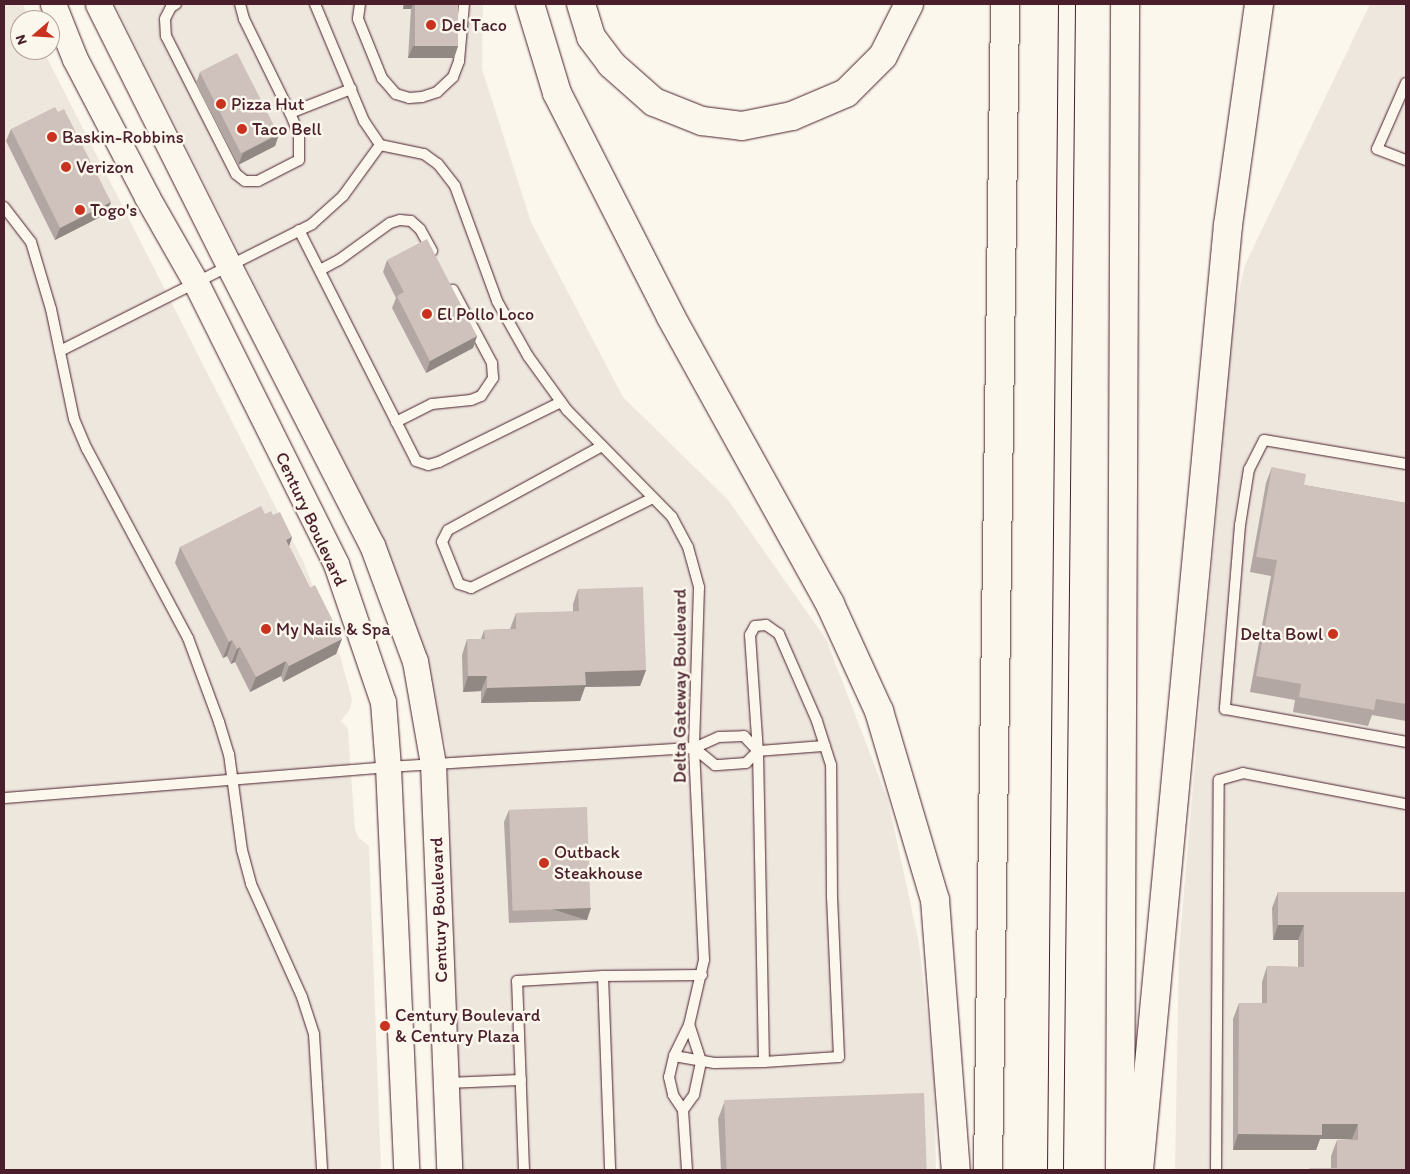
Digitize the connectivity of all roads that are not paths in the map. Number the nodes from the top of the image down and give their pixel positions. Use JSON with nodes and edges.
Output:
{"nodes":[{"id":1,"x":53,"y":4,"type":"edge"},
{"id":2,"x":98,"y":4,"type":"edge"},
{"id":3,"x":176,"y":4,"type":"edge"},
{"id":4,"x":240,"y":4,"type":"edge"},
{"id":5,"x":315,"y":4,"type":"edge"},
{"id":6,"x":360,"y":4,"type":"edge"},
{"id":7,"x":464,"y":4,"type":"edge"},
{"id":8,"x":530,"y":4,"type":"edge"},
{"id":9,"x":581,"y":4,"type":"edge"},
{"id":10,"x":909,"y":4,"type":"edge"},
{"id":11,"x":1004,"y":4,"type":"edge"},
{"id":12,"x":1125,"y":4,"type":"edge"},
{"id":13,"x":1259,"y":4,"type":"edge"},
{"id":14,"x":1406,"y":83,"type":"edge"},
{"id":15,"x":350,"y":89,"type":"junction"},
{"id":16,"x":290,"y":113,"type":"junction"},
{"id":17,"x":380,"y":145,"type":"junction"},
{"id":18,"x":1406,"y":160,"type":"edge"},
{"id":19,"x":4,"y":207,"type":"edge"},
{"id":20,"x":300,"y":230,"type":"junction"},
{"id":21,"x":438,"y":262,"type":"edge"},
{"id":22,"x":229,"y":266,"type":"junction"},
{"id":23,"x":320,"y":270,"type":"junction"},
{"id":24,"x":447,"y":279,"type":"edge"},
{"id":25,"x":196,"y":283,"type":"junction"},
{"id":26,"x":60,"y":351,"type":"junction"},
{"id":27,"x":561,"y":402,"type":"junction"},
{"id":28,"x":396,"y":422,"type":"junction"},
{"id":29,"x":602,"y":446,"type":"junction"},
{"id":30,"x":1406,"y":464,"type":"edge"},
{"id":31,"x":653,"y":498,"type":"junction"},
{"id":32,"x":1406,"y":742,"type":"edge"},
{"id":33,"x":824,"y":746,"type":"junction"},
{"id":34,"x":694,"y":748,"type":"junction"},
{"id":35,"x":758,"y":751,"type":"junction"},
{"id":36,"x":433,"y":764,"type":"junction"},
{"id":37,"x":388,"y":767,"type":"junction"},
{"id":38,"x":233,"y":779,"type":"junction"},
{"id":39,"x":4,"y":798,"type":"edge"},
{"id":40,"x":1406,"y":804,"type":"edge"},
{"id":41,"x":702,"y":975,"type":"junction"},
{"id":42,"x":603,"y":976,"type":"junction"},
{"id":43,"x":689,"y":1025,"type":"junction"},
{"id":44,"x":674,"y":1056,"type":"junction"},
{"id":45,"x":701,"y":1061,"type":"junction"},
{"id":46,"x":764,"y":1062,"type":"junction"},
{"id":47,"x":521,"y":1080,"type":"junction"},
{"id":48,"x":446,"y":1083,"type":"junction"},
{"id":49,"x":683,"y":1110,"type":"junction"},
{"id":50,"x":322,"y":1170,"type":"edge"},
{"id":51,"x":406,"y":1170,"type":"edge"},
{"id":52,"x":449,"y":1170,"type":"edge"},
{"id":53,"x":524,"y":1170,"type":"edge"},
{"id":54,"x":610,"y":1170,"type":"edge"},
{"id":55,"x":687,"y":1170,"type":"edge"},
{"id":56,"x":956,"y":1170,"type":"edge"},
{"id":57,"x":988,"y":1170,"type":"edge"},
{"id":58,"x":1120,"y":1170,"type":"edge"},
{"id":59,"x":1139,"y":1170,"type":"edge"},
{"id":60,"x":1216,"y":1170,"type":"edge"}],
"edges":[{"from":1,"to":25,"type":"street","name":"Century Boulevard"},
{"from":2,"to":22,"type":"street","name":"Century Boulevard"},
{"from":3,"to":16,"type":"lane"},
{"from":4,"to":16,"type":"lane"},
{"from":5,"to":15,"type":"lane"},
{"from":6,"to":7,"type":"lane"},
{"from":8,"to":56,"type":"highway"},
{"from":9,"to":10,"type":"highway"},
{"from":11,"to":57,"type":"highway"},
{"from":12,"to":58,"type":"highway"},
{"from":13,"to":59,"type":"highway"},
{"from":14,"to":18,"type":"lane"},
{"from":15,"to":16,"type":"lane"},
{"from":15,"to":17,"type":"lane"},
{"from":17,"to":20,"type":"lane"},
{"from":17,"to":27,"type":"lane","name":"Delta Gateway Boulevard"},
{"from":19,"to":26,"type":"lane"},
{"from":20,"to":22,"type":"lane"},
{"from":20,"to":23,"type":"lane"},
{"from":21,"to":23,"type":"lane"},
{"from":22,"to":25,"type":"lane"},
{"from":22,"to":36,"type":"street","name":"Century Boulevard"},
{"from":23,"to":28,"type":"lane"},
{"from":24,"to":28,"type":"lane"},
{"from":25,"to":26,"type":"lane"},
{"from":25,"to":37,"type":"street","name":"Century Boulevard"},
{"from":26,"to":38,"type":"lane"},
{"from":27,"to":28,"type":"lane"},
{"from":27,"to":29,"type":"lane","name":"Delta Gateway Boulevard"},
{"from":29,"to":31,"type":"lane","name":"Delta Gateway Boulevard"},
{"from":29,"to":31,"type":"lane"},
{"from":30,"to":32,"type":"lane"},
{"from":31,"to":34,"type":"lane","name":"Delta Gateway Boulevard"},
{"from":33,"to":35,"type":"lane"},
{"from":33,"to":35,"type":"lane"},
{"from":33,"to":46,"type":"lane"},
{"from":34,"to":35,"type":"lane"},
{"from":34,"to":35,"type":"lane"},
{"from":34,"to":36,"type":"lane"},
{"from":34,"to":41,"type":"lane","name":"Delta Gateway Boulevard"},
{"from":35,"to":46,"type":"lane"},
{"from":36,"to":37,"type":"lane"},
{"from":36,"to":48,"type":"street","name":"Century Boulevard"},
{"from":37,"to":38,"type":"lane"},
{"from":37,"to":51,"type":"street","name":"Century Boulevard"},
{"from":38,"to":39,"type":"lane"},
{"from":38,"to":50,"type":"lane"},
{"from":40,"to":60,"type":"lane"},
{"from":41,"to":42,"type":"lane"},
{"from":41,"to":43,"type":"lane","name":"Delta Gateway Boulevard"},
{"from":42,"to":47,"type":"lane"},
{"from":42,"to":54,"type":"lane"},
{"from":43,"to":44,"type":"lane","name":"Delta Gateway Boulevard"},
{"from":43,"to":45,"type":"lane"},
{"from":44,"to":45,"type":"lane"},
{"from":44,"to":49,"type":"lane","name":"Delta Gateway Boulevard"},
{"from":45,"to":46,"type":"lane"},
{"from":45,"to":49,"type":"lane"},
{"from":47,"to":48,"type":"lane"},
{"from":47,"to":53,"type":"lane"},
{"from":48,"to":52,"type":"street","name":"Century Boulevard"},
{"from":49,"to":55,"type":"lane","name":"Delta Gateway Boulevard"}]}
